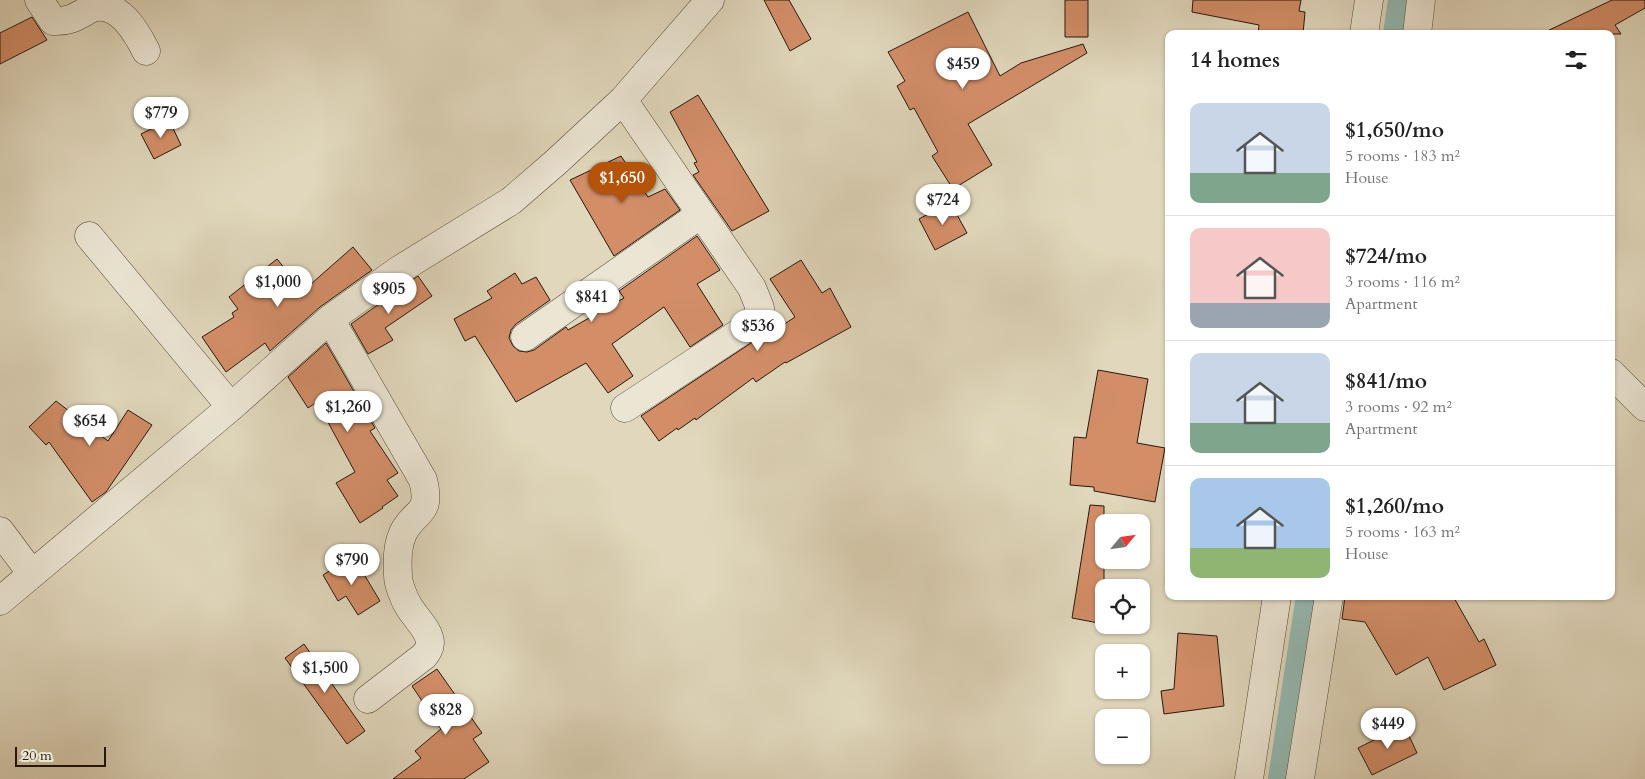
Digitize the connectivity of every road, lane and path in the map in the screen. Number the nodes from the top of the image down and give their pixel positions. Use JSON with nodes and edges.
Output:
{"nodes":[{"id":1,"x":39,"y":0,"type":"edge"},
{"id":2,"x":710,"y":0,"type":"edge"},
{"id":3,"x":1369,"y":0,"type":"edge"},
{"id":4,"x":1421,"y":0,"type":"edge"},
{"id":5,"x":1365,"y":30,"type":"edge"},
{"id":6,"x":1417,"y":30,"type":"edge"},
{"id":7,"x":146,"y":52,"type":"dead end"},
{"id":8,"x":623,"y":100,"type":"junction"},
{"id":9,"x":701,"y":214,"type":"junction"},
{"id":10,"x":89,"y":236,"type":"dead end"},
{"id":11,"x":330,"y":319,"type":"junction"},
{"id":12,"x":525,"y":337,"type":"dead end"},
{"id":13,"x":1615,"y":377,"type":"edge"},
{"id":14,"x":231,"y":407,"type":"junction"},
{"id":15,"x":1645,"y":407,"type":"edge"},
{"id":16,"x":626,"y":408,"type":"dead end"},
{"id":17,"x":0,"y":531,"type":"edge"},
{"id":18,"x":32,"y":574,"type":"junction"},
{"id":19,"x":1276,"y":600,"type":"edge"},
{"id":20,"x":1327,"y":600,"type":"edge"},
{"id":21,"x":0,"y":601,"type":"edge"},
{"id":22,"x":368,"y":698,"type":"dead end"},
{"id":23,"x":1249,"y":779,"type":"edge"},
{"id":24,"x":1300,"y":779,"type":"edge"}],
"edges":[{"from":1,"to":7,"type":"street"},
{"from":2,"to":8,"type":"street"},
{"from":3,"to":5,"type":"street"},
{"from":4,"to":6,"type":"street"},
{"from":8,"to":9,"type":"street"},
{"from":8,"to":11,"type":"street"},
{"from":9,"to":12,"type":"street"},
{"from":9,"to":16,"type":"street"},
{"from":10,"to":14,"type":"street"},
{"from":11,"to":14,"type":"street"},
{"from":11,"to":22,"type":"street"},
{"from":13,"to":15,"type":"street"},
{"from":14,"to":18,"type":"street"},
{"from":17,"to":18,"type":"street"},
{"from":18,"to":21,"type":"street"},
{"from":19,"to":23,"type":"street"},
{"from":20,"to":24,"type":"street"}]}
